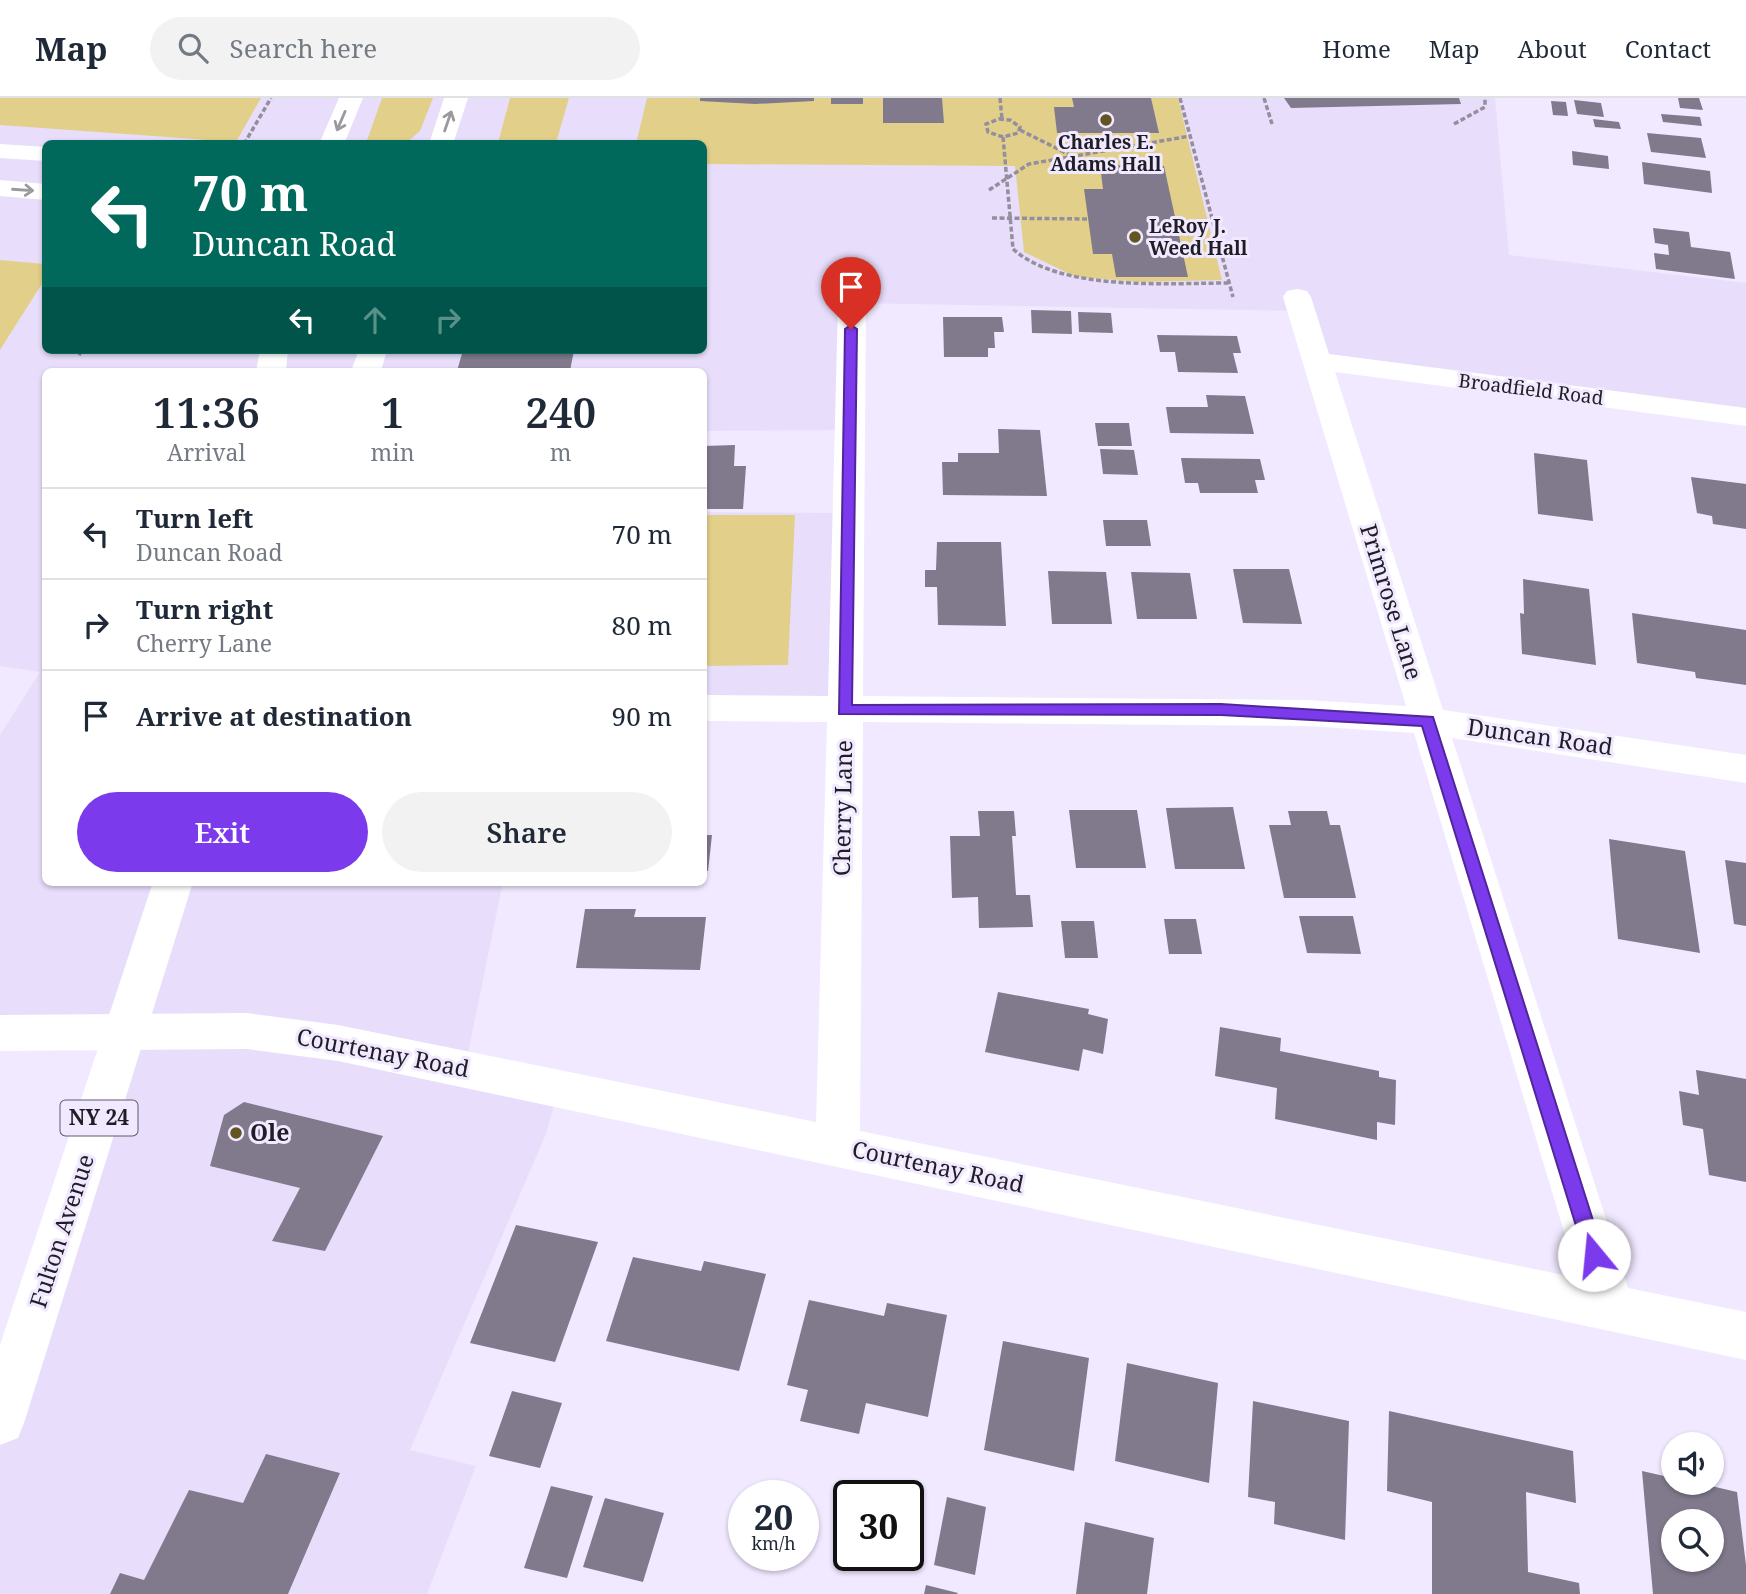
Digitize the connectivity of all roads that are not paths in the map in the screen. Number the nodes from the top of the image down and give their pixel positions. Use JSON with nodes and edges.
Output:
{"nodes":[{"id":1,"x":351,"y":98,"type":"edge"},
{"id":2,"x":456,"y":98,"type":"edge"},
{"id":3,"x":333,"y":140,"type":"edge"},
{"id":4,"x":442,"y":140,"type":"edge"},
{"id":5,"x":0,"y":151,"type":"edge"},
{"id":6,"x":42,"y":154,"type":"edge"},
{"id":7,"x":0,"y":188,"type":"edge"},
{"id":8,"x":42,"y":192,"type":"edge"},
{"id":9,"x":1297,"y":298,"type":"dead end"},
{"id":10,"x":852,"y":303,"type":"dead end"},
{"id":11,"x":1316,"y":360,"type":"junction"},
{"id":12,"x":1746,"y":417,"type":"edge"},
{"id":13,"x":707,"y":708,"type":"edge"},
{"id":14,"x":844,"y":710,"type":"junction"},
{"id":15,"x":1428,"y":721,"type":"junction"},
{"id":16,"x":1746,"y":769,"type":"edge"},
{"id":17,"x":172,"y":886,"type":"edge"},
{"id":18,"x":0,"y":1033,"type":"edge"},
{"id":19,"x":127,"y":1033,"type":"junction"},
{"id":20,"x":838,"y":1145,"type":"junction"},
{"id":21,"x":1611,"y":1308,"type":"junction"},
{"id":22,"x":1746,"y":1336,"type":"edge"},
{"id":23,"x":0,"y":1420,"type":"edge"}],
"edges":[{"from":1,"to":3,"type":"street","one_way":true},
{"from":4,"to":2,"type":"street","one_way":true},
{"from":5,"to":6,"type":"street"},
{"from":7,"to":8,"type":"street","one_way":true},
{"from":9,"to":11,"type":"street","name":"Primrose Lane"},
{"from":10,"to":14,"type":"street","name":"Cherry Lane"},
{"from":11,"to":12,"type":"street","name":"Broadfield Road"},
{"from":11,"to":15,"type":"street","name":"Primrose Lane"},
{"from":13,"to":14,"type":"street","name":"Duncan Road"},
{"from":14,"to":15,"type":"street","name":"Duncan Road"},
{"from":14,"to":20,"type":"street","name":"Cherry Lane"},
{"from":15,"to":16,"type":"street","name":"Duncan Road"},
{"from":15,"to":21,"type":"street","name":"Primrose Lane"},
{"from":17,"to":19,"type":"street","name":"Fulton Avenue","number":"NY 24"},
{"from":18,"to":19,"type":"street","name":"Courtenay Road"},
{"from":19,"to":20,"type":"street","name":"Courtenay Road"},
{"from":19,"to":23,"type":"street","name":"Fulton Avenue","number":"NY 24"},
{"from":20,"to":21,"type":"street","name":"Courtenay Road"},
{"from":21,"to":22,"type":"street","name":"Courtenay Road"}]}
